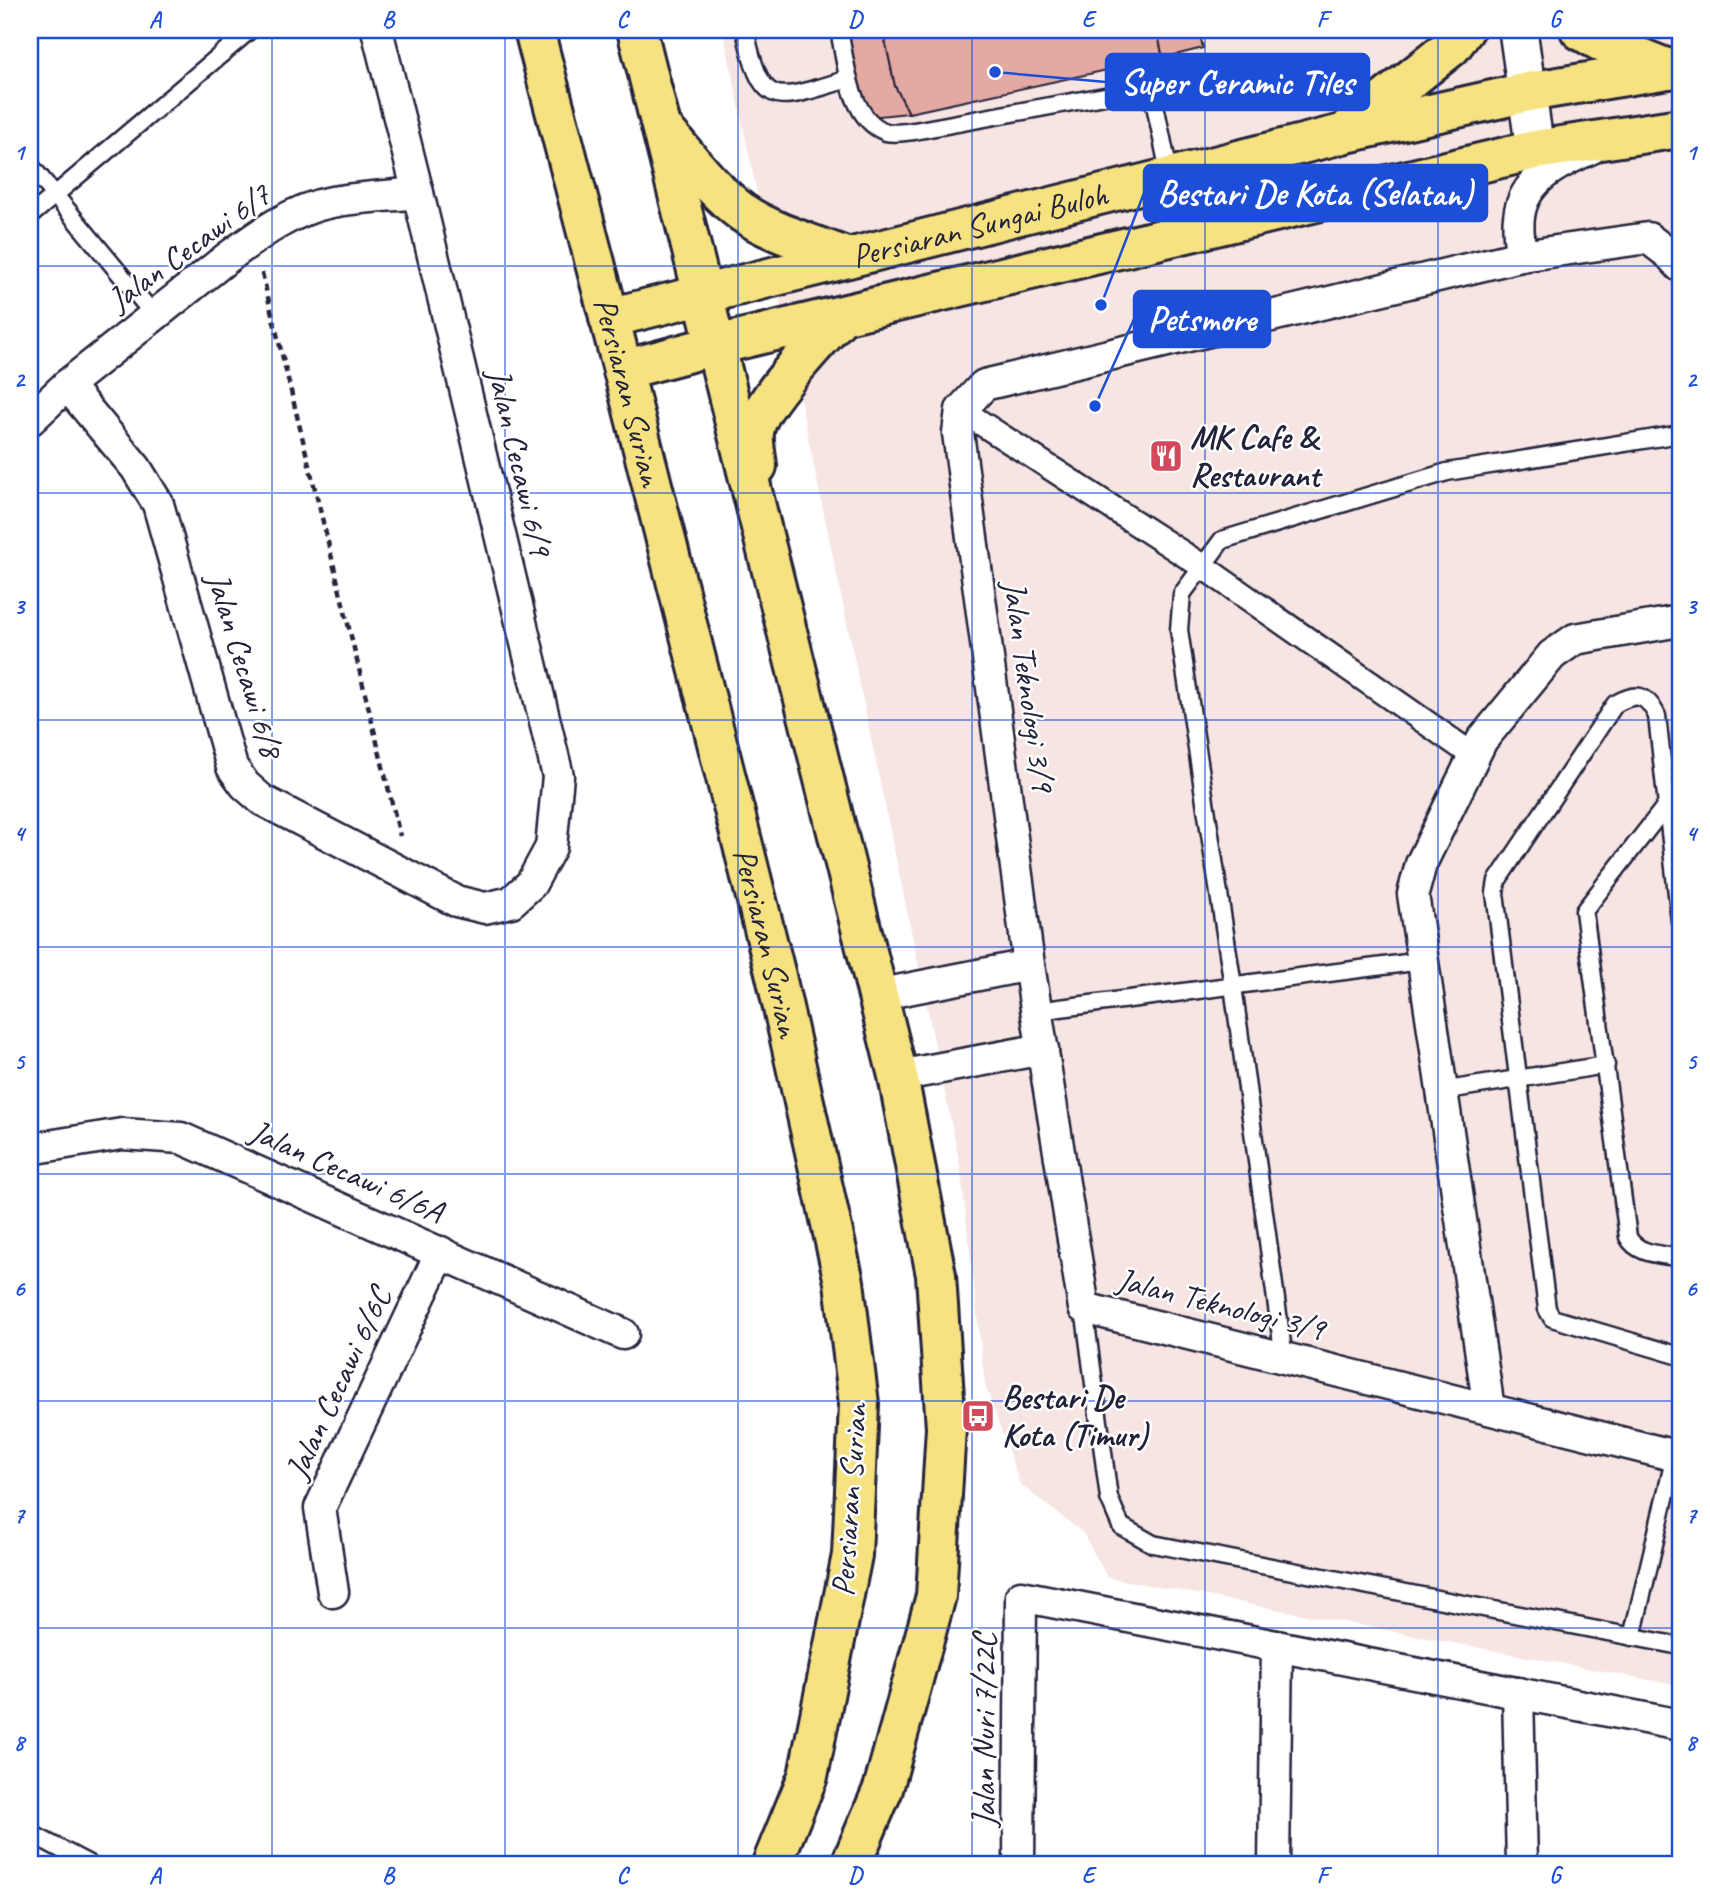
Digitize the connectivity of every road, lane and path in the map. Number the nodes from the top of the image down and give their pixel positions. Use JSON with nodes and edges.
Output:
{"nodes":[{"id":1,"x":250,"y":30,"type":"edge"},
{"id":2,"x":377,"y":30,"type":"edge"},
{"id":3,"x":534,"y":30,"type":"edge"},
{"id":4,"x":637,"y":30,"type":"edge"},
{"id":5,"x":745,"y":30,"type":"edge"},
{"id":6,"x":839,"y":30,"type":"edge"},
{"id":7,"x":1464,"y":30,"type":"edge"},
{"id":8,"x":1518,"y":30,"type":"edge"},
{"id":9,"x":1580,"y":30,"type":"edge"},
{"id":10,"x":1674,"y":68,"type":"edge"},
{"id":11,"x":849,"y":79,"type":"junction"},
{"id":12,"x":1528,"y":92,"type":"junction"},
{"id":13,"x":661,"y":126,"type":"junction"},
{"id":14,"x":1680,"y":128,"type":"edge"},
{"id":15,"x":1342,"y":134,"type":"junction"},
{"id":16,"x":1615,"y":137,"type":"junction"},
{"id":17,"x":1535,"y":150,"type":"junction"},
{"id":18,"x":30,"y":165,"type":"edge"},
{"id":19,"x":1170,"y":177,"type":"junction"},
{"id":20,"x":418,"y":193,"type":"junction"},
{"id":21,"x":55,"y":195,"type":"junction"},
{"id":22,"x":30,"y":216,"type":"edge"},
{"id":23,"x":254,"y":239,"type":"junction"},
{"id":24,"x":1521,"y":256,"type":"junction"},
{"id":25,"x":848,"y":258,"type":"junction"},
{"id":26,"x":1680,"y":266,"type":"edge"},
{"id":27,"x":702,"y":294,"type":"junction"},
{"id":28,"x":154,"y":315,"type":"junction"},
{"id":29,"x":841,"y":316,"type":"junction"},
{"id":30,"x":609,"y":318,"type":"junction"},
{"id":31,"x":716,"y":345,"type":"junction"},
{"id":32,"x":623,"y":370,"type":"junction"},
{"id":33,"x":67,"y":385,"type":"junction"},
{"id":34,"x":961,"y":410,"type":"junction"},
{"id":35,"x":30,"y":420,"type":"edge"},
{"id":36,"x":1680,"y":434,"type":"edge"},
{"id":37,"x":768,"y":556,"type":"junction"},
{"id":38,"x":1202,"y":566,"type":"junction"},
{"id":39,"x":1680,"y":621,"type":"edge"},
{"id":40,"x":1474,"y":756,"type":"junction"},
{"id":41,"x":1667,"y":804,"type":"junction"},
{"id":42,"x":410,"y":877,"type":"junction"},
{"id":43,"x":511,"y":902,"type":"joint"},
{"id":44,"x":1680,"y":920,"type":"edge"},
{"id":45,"x":1422,"y":961,"type":"junction"},
{"id":46,"x":1029,"y":965,"type":"junction"},
{"id":47,"x":1233,"y":986,"type":"junction"},
{"id":48,"x":877,"y":995,"type":"junction"},
{"id":49,"x":1037,"y":1011,"type":"junction"},
{"id":50,"x":1042,"y":1049,"type":"junction"},
{"id":51,"x":1606,"y":1065,"type":"junction"},
{"id":52,"x":898,"y":1076,"type":"junction"},
{"id":53,"x":1518,"y":1079,"type":"junction"},
{"id":54,"x":1441,"y":1091,"type":"junction"},
{"id":55,"x":30,"y":1149,"type":"edge"},
{"id":56,"x":441,"y":1252,"type":"junction"},
{"id":57,"x":1680,"y":1258,"type":"edge"},
{"id":58,"x":1084,"y":1308,"type":"junction"},
{"id":59,"x":623,"y":1334,"type":"dead end"},
{"id":60,"x":1680,"y":1356,"type":"edge"},
{"id":61,"x":1284,"y":1358,"type":"junction"},
{"id":62,"x":1489,"y":1409,"type":"junction"},
{"id":63,"x":1678,"y":1456,"type":"edge"},
{"id":64,"x":332,"y":1592,"type":"dead end"},
{"id":65,"x":1632,"y":1637,"type":"junction"},
{"id":66,"x":1277,"y":1646,"type":"junction"},
{"id":67,"x":1680,"y":1646,"type":"edge"},
{"id":68,"x":1518,"y":1693,"type":"junction"},
{"id":69,"x":1680,"y":1725,"type":"edge"},
{"id":70,"x":30,"y":1833,"type":"edge"},
{"id":71,"x":89,"y":1864,"type":"edge"},
{"id":72,"x":772,"y":1864,"type":"edge"},
{"id":73,"x":850,"y":1864,"type":"edge"},
{"id":74,"x":1019,"y":1864,"type":"edge"},
{"id":75,"x":1274,"y":1864,"type":"edge"},
{"id":76,"x":1522,"y":1864,"type":"edge"}],
"edges":[{"from":1,"to":21,"type":"lane"},
{"from":2,"to":20,"type":"street","name":"Jalan Cecawi 6/9"},
{"from":3,"to":30,"type":"main road","name":"Persiaran Surian"},
{"from":4,"to":13,"type":"main road"},
{"from":5,"to":11,"type":"lane"},
{"from":6,"to":11,"type":"lane"},
{"from":7,"to":15,"type":"main road"},
{"from":8,"to":12,"type":"street"},
{"from":9,"to":10,"type":"main road"},
{"from":10,"to":12,"type":"main road","name":"Persiaran Sungai Buloh"},
{"from":11,"to":19,"type":"lane"},
{"from":12,"to":15,"type":"main road","name":"Persiaran Sungai Buloh"},
{"from":12,"to":17,"type":"street"},
{"from":13,"to":25,"type":"main road"},
{"from":13,"to":27,"type":"main road"},
{"from":14,"to":16,"type":"main road","name":"Persiaran Sungai Buloh"},
{"from":15,"to":19,"type":"main road","name":"Persiaran Sungai Buloh"},
{"from":16,"to":17,"type":"main road","name":"Persiaran Sungai Buloh"},
{"from":16,"to":24,"type":"street"},
{"from":17,"to":29,"type":"main road","name":"Persiaran Sungai Buloh"},
{"from":18,"to":21,"type":"lane"},
{"from":19,"to":25,"type":"main road","name":"Persiaran Sungai Buloh"},
{"from":20,"to":23,"type":"street","name":"Jalan Cecawi 6/7"},
{"from":20,"to":43,"type":"street","name":"Jalan Cecawi 6/9"},
{"from":21,"to":22,"type":"lane"},
{"from":21,"to":28,"type":"lane"},
{"from":23,"to":28,"type":"street","name":"Jalan Cecawi 6/7"},
{"from":23,"to":42,"type":"path"},
{"from":24,"to":26,"type":"street"},
{"from":24,"to":34,"type":"street"},
{"from":25,"to":27,"type":"main road","name":"Persiaran Sungai Buloh"},
{"from":27,"to":30,"type":"main road","name":"Persiaran Sungai Buloh"},
{"from":27,"to":31,"type":"main road"},
{"from":28,"to":33,"type":"street","name":"Jalan Cecawi 6/7"},
{"from":29,"to":31,"type":"main road","name":"Persiaran Sungai Buloh"},
{"from":29,"to":37,"type":"main road"},
{"from":30,"to":32,"type":"main road","name":"Persiaran Surian"},
{"from":31,"to":32,"type":"main road","name":"Persiaran Sungai Buloh"},
{"from":31,"to":37,"type":"main road"},
{"from":32,"to":72,"type":"main road","name":"Persiaran Surian"},
{"from":33,"to":35,"type":"street","name":"Jalan Cecawi 6/7"},
{"from":33,"to":42,"type":"street","name":"Jalan Cecawi 6/8"},
{"from":34,"to":38,"type":"street"},
{"from":34,"to":46,"type":"street","name":"Jalan Teknologi 3/9"},
{"from":36,"to":38,"type":"lane"},
{"from":37,"to":48,"type":"main road"},
{"from":38,"to":40,"type":"street"},
{"from":38,"to":47,"type":"lane"},
{"from":39,"to":40,"type":"street"},
{"from":40,"to":45,"type":"street"},
{"from":41,"to":44,"type":"lane"},
{"from":41,"to":51,"type":"lane"},
{"from":41,"to":53,"type":"lane"},
{"from":42,"to":43,"type":"street","name":"Jalan Cecawi 6/8"},
{"from":45,"to":47,"type":"lane"},
{"from":45,"to":54,"type":"street"},
{"from":46,"to":48,"type":"street"},
{"from":46,"to":49,"type":"street","name":"Jalan Teknologi 3/9"},
{"from":47,"to":49,"type":"lane"},
{"from":47,"to":61,"type":"lane"},
{"from":48,"to":52,"type":"main road"},
{"from":49,"to":50,"type":"street","name":"Jalan Teknologi 3/9"},
{"from":50,"to":52,"type":"street"},
{"from":50,"to":58,"type":"street","name":"Jalan Teknologi 3/9"},
{"from":51,"to":53,"type":"lane"},
{"from":51,"to":57,"type":"lane"},
{"from":52,"to":73,"type":"main road"},
{"from":53,"to":54,"type":"lane"},
{"from":53,"to":60,"type":"lane"},
{"from":54,"to":62,"type":"street"},
{"from":55,"to":56,"type":"street","name":"Jalan Cecawi 6/6A"},
{"from":56,"to":59,"type":"street","name":"Jalan Cecawi 6/6A"},
{"from":56,"to":64,"type":"street","name":"Jalan Cecawi 6/6C"},
{"from":58,"to":61,"type":"street","name":"Jalan Teknologi 3/9"},
{"from":58,"to":65,"type":"lane"},
{"from":61,"to":62,"type":"street","name":"Jalan Teknologi 3/9"},
{"from":62,"to":63,"type":"street","name":"Jalan Teknologi 3/9"},
{"from":63,"to":65,"type":"lane"},
{"from":65,"to":67,"type":"lane"},
{"from":66,"to":68,"type":"street"},
{"from":66,"to":74,"type":"street","name":"Jalan Nuri 7/22C"},
{"from":66,"to":75,"type":"street"},
{"from":68,"to":69,"type":"street"},
{"from":68,"to":76,"type":"street"},
{"from":70,"to":71,"type":"lane"}]}
